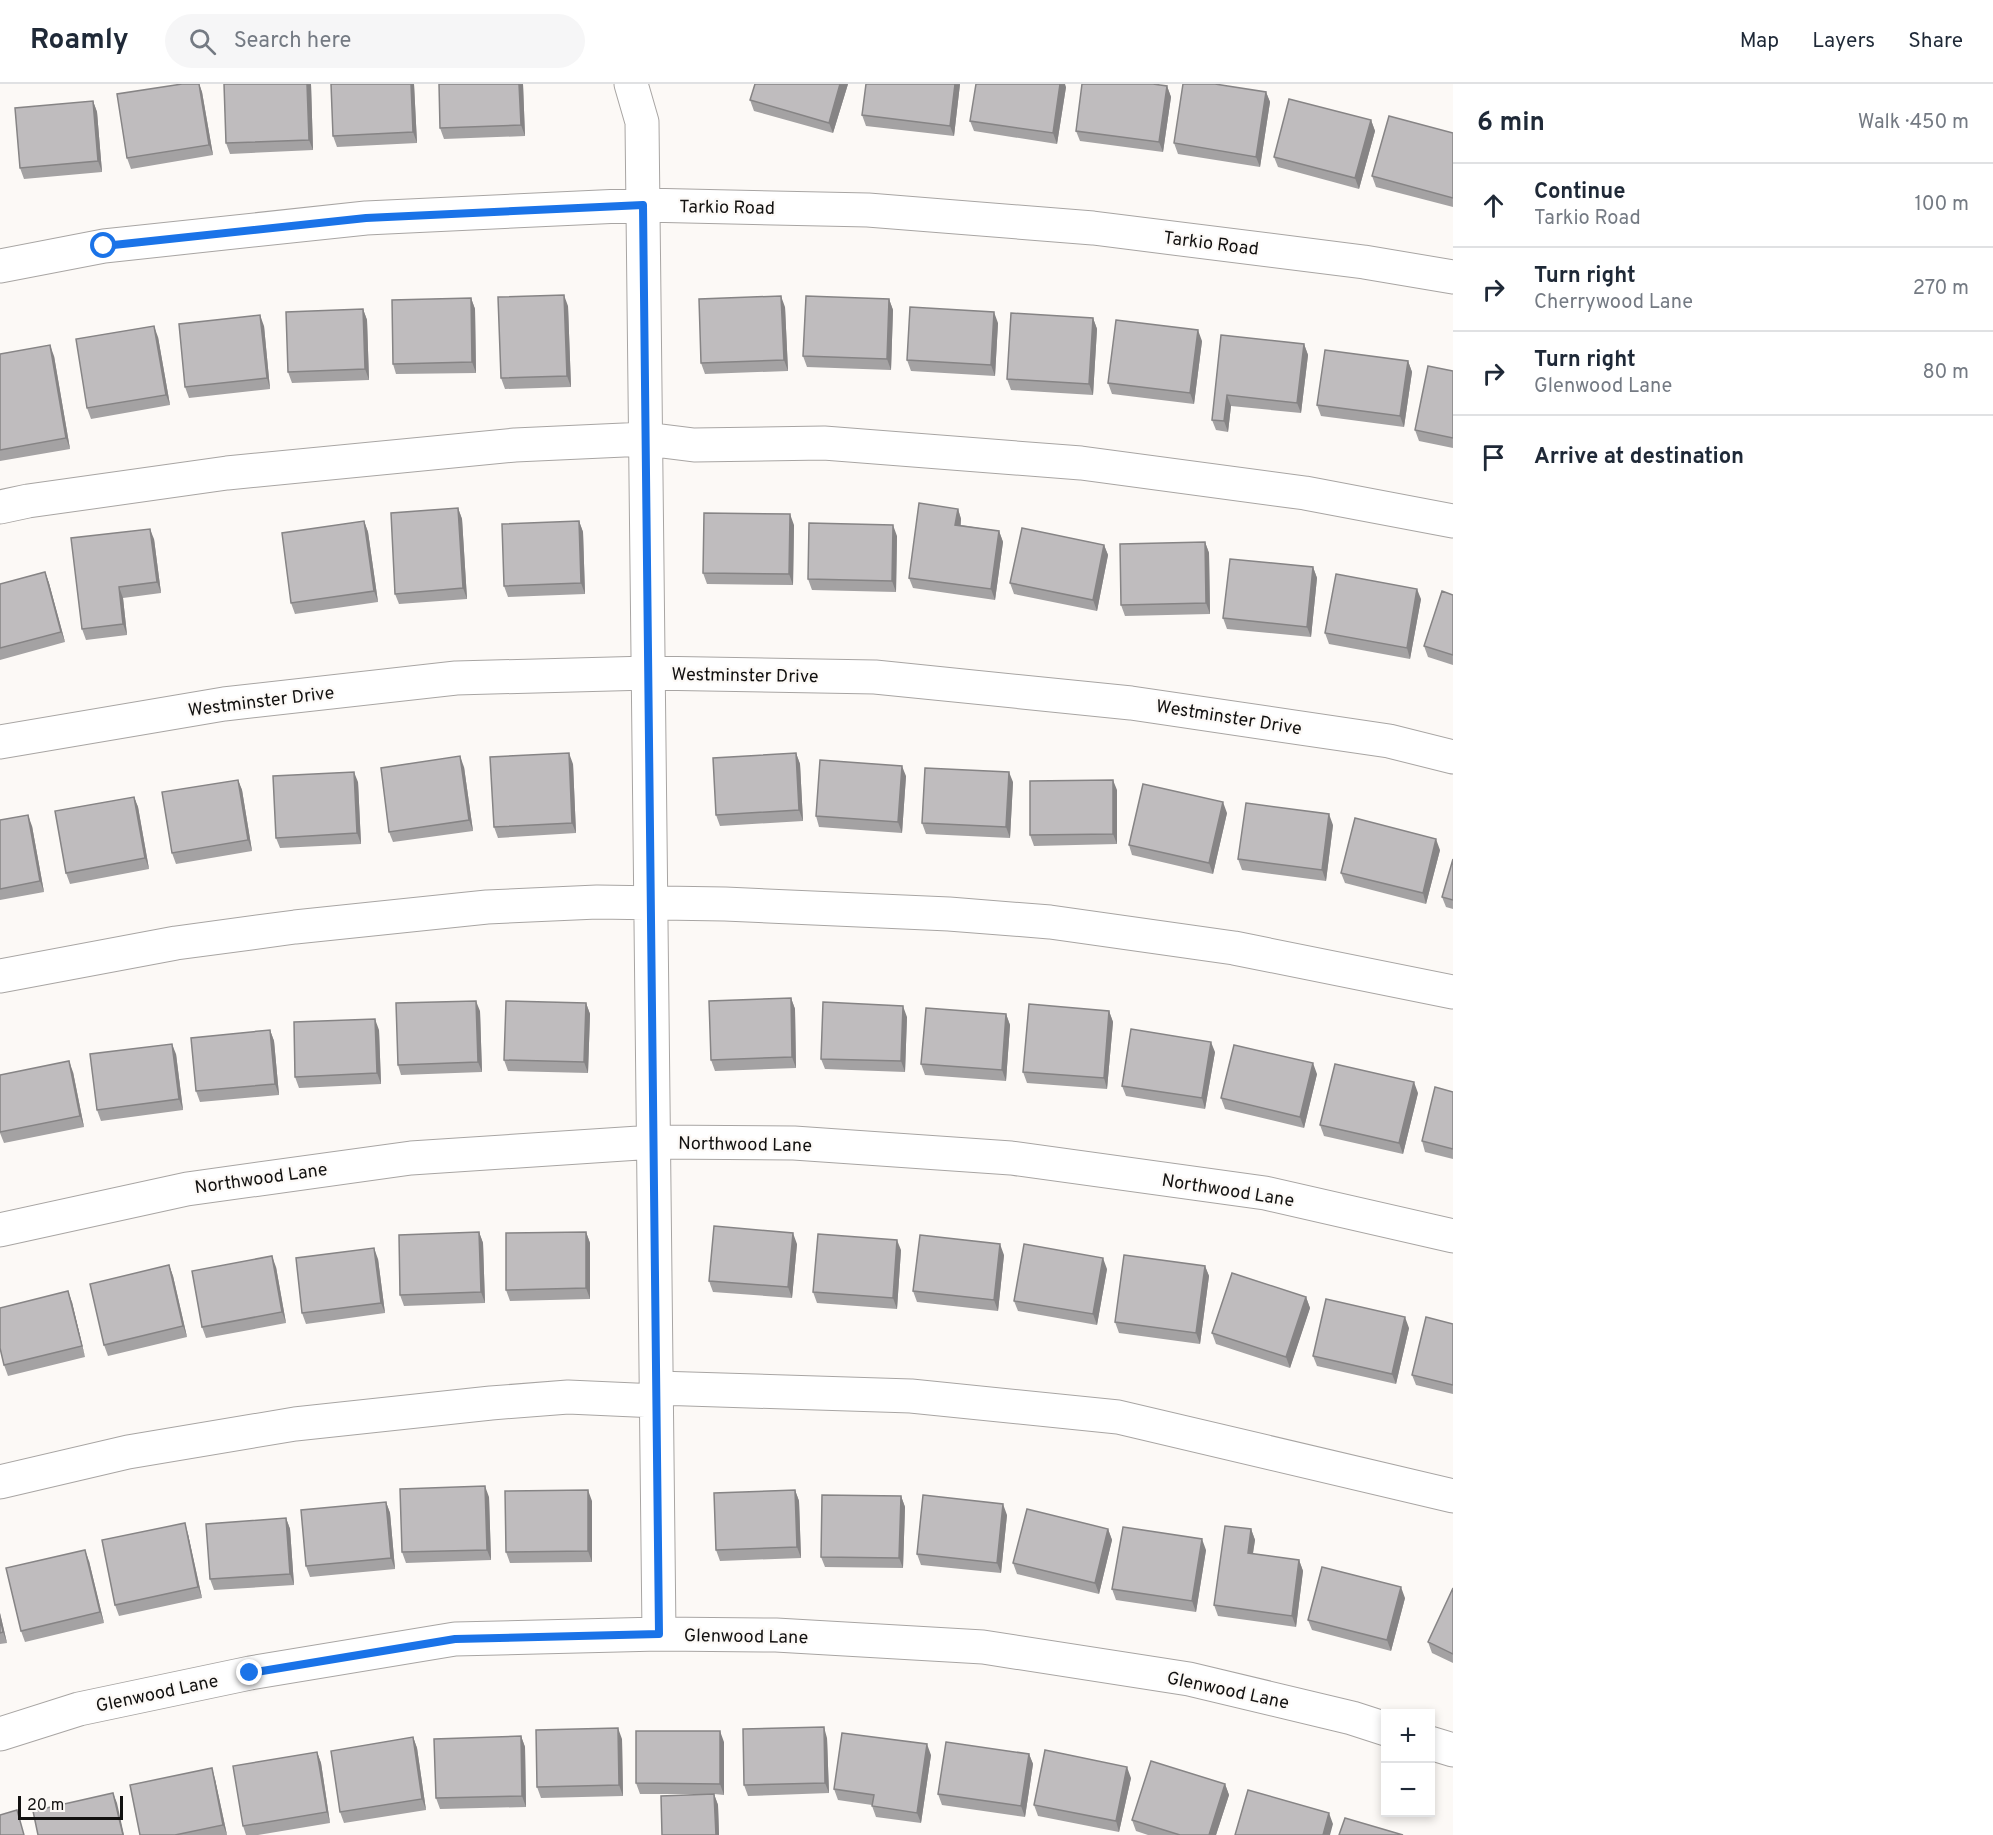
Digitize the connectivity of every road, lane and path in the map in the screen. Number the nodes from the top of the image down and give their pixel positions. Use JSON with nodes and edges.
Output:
{"nodes":[{"id":1,"x":631,"y":84,"type":"edge"},
{"id":2,"x":643,"y":205,"type":"junction"},
{"id":3,"x":0,"y":267,"type":"edge"},
{"id":4,"x":1453,"y":278,"type":"edge"},
{"id":5,"x":646,"y":439,"type":"junction"},
{"id":6,"x":0,"y":507,"type":"edge"},
{"id":7,"x":1453,"y":521,"type":"edge"},
{"id":8,"x":649,"y":673,"type":"junction"},
{"id":9,"x":0,"y":742,"type":"edge"},
{"id":10,"x":1453,"y":757,"type":"edge"},
{"id":11,"x":651,"y":904,"type":"junction"},
{"id":12,"x":0,"y":976,"type":"edge"},
{"id":13,"x":1453,"y":992,"type":"edge"},
{"id":14,"x":654,"y":1142,"type":"junction"},
{"id":15,"x":0,"y":1230,"type":"edge"},
{"id":16,"x":1453,"y":1236,"type":"edge"},
{"id":17,"x":657,"y":1395,"type":"junction"},
{"id":18,"x":0,"y":1482,"type":"edge"},
{"id":19,"x":1453,"y":1496,"type":"edge"},
{"id":20,"x":659,"y":1634,"type":"junction"},
{"id":21,"x":1381,"y":1727,"type":"edge"},
{"id":22,"x":0,"y":1734,"type":"edge"},
{"id":23,"x":1435,"y":1744,"type":"edge"},
{"id":24,"x":1453,"y":1750,"type":"edge"}],
"edges":[{"from":1,"to":2,"type":"street"},
{"from":2,"to":3,"type":"street","name":"Tarkio Road"},
{"from":2,"to":4,"type":"street","name":"Tarkio Road"},
{"from":2,"to":5,"type":"street"},
{"from":5,"to":6,"type":"street"},
{"from":5,"to":7,"type":"street"},
{"from":5,"to":8,"type":"street"},
{"from":8,"to":9,"type":"street","name":"Westminster Drive"},
{"from":8,"to":10,"type":"street","name":"Westminster Drive"},
{"from":8,"to":11,"type":"street"},
{"from":11,"to":12,"type":"street"},
{"from":11,"to":13,"type":"street"},
{"from":11,"to":14,"type":"street"},
{"from":14,"to":15,"type":"street","name":"Northwood Lane"},
{"from":14,"to":16,"type":"street","name":"Northwood Lane"},
{"from":14,"to":17,"type":"street"},
{"from":17,"to":18,"type":"street"},
{"from":17,"to":19,"type":"street"},
{"from":17,"to":20,"type":"street"},
{"from":20,"to":21,"type":"street","name":"Glenwood Lane"},
{"from":20,"to":22,"type":"street","name":"Glenwood Lane"},
{"from":23,"to":24,"type":"street"}]}
